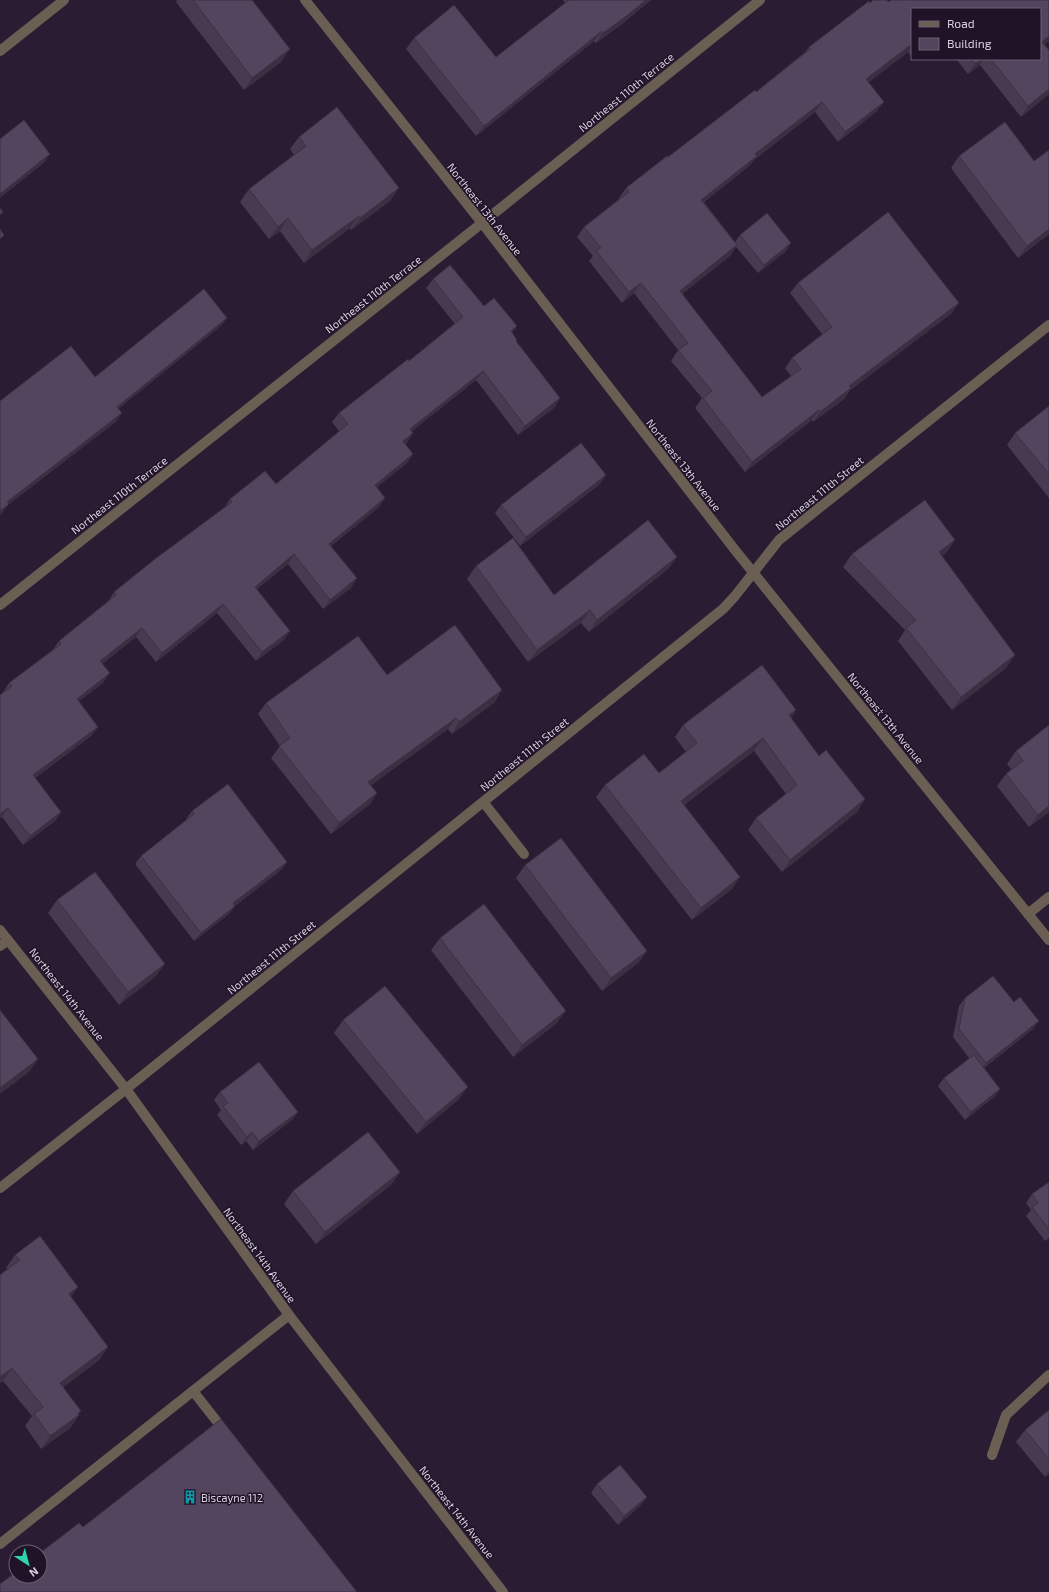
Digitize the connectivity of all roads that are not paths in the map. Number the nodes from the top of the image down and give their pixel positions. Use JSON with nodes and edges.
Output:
{"nodes":[{"id":1,"x":64,"y":0,"type":"edge"},
{"id":2,"x":305,"y":0,"type":"edge"},
{"id":3,"x":760,"y":0,"type":"edge"},
{"id":4,"x":0,"y":51,"type":"edge"},
{"id":5,"x":482,"y":223,"type":"junction"},
{"id":6,"x":1049,"y":325,"type":"edge"},
{"id":7,"x":754,"y":573,"type":"junction"},
{"id":8,"x":0,"y":605,"type":"edge"},
{"id":9,"x":484,"y":803,"type":"junction"},
{"id":10,"x":524,"y":854,"type":"dead end"},
{"id":11,"x":1049,"y":897,"type":"edge"},
{"id":12,"x":1028,"y":914,"type":"junction"},
{"id":13,"x":0,"y":930,"type":"edge"},
{"id":14,"x":1049,"y":940,"type":"edge"},
{"id":15,"x":4,"y":943,"type":"edge"},
{"id":16,"x":126,"y":1089,"type":"junction"},
{"id":17,"x":0,"y":1188,"type":"edge"},
{"id":18,"x":289,"y":1315,"type":"junction"},
{"id":19,"x":1049,"y":1375,"type":"edge"},
{"id":20,"x":193,"y":1391,"type":"junction"},
{"id":21,"x":232,"y":1440,"type":"edge"},
{"id":22,"x":992,"y":1455,"type":"dead end"},
{"id":23,"x":0,"y":1544,"type":"edge"},
{"id":24,"x":503,"y":1592,"type":"edge"}],
"edges":[{"from":1,"to":4,"type":"street"},
{"from":2,"to":5,"type":"street","name":"Northeast 13th Avenue"},
{"from":3,"to":5,"type":"street","name":"Northeast 110th Terrace"},
{"from":5,"to":7,"type":"street","name":"Northeast 13th Avenue"},
{"from":5,"to":8,"type":"street","name":"Northeast 110th Terrace"},
{"from":6,"to":7,"type":"street","name":"Northeast 111th Street"},
{"from":7,"to":9,"type":"street","name":"Northeast 111th Street"},
{"from":7,"to":12,"type":"street","name":"Northeast 13th Avenue"},
{"from":9,"to":10,"type":"street"},
{"from":9,"to":16,"type":"street","name":"Northeast 111th Street"},
{"from":11,"to":12,"type":"street"},
{"from":12,"to":14,"type":"street","name":"Northeast 13th Avenue"},
{"from":13,"to":15,"type":"street","name":"Northeast 14th Avenue"},
{"from":15,"to":16,"type":"street","name":"Northeast 14th Avenue"},
{"from":16,"to":17,"type":"street","name":"Northeast 111th Street"},
{"from":16,"to":18,"type":"street","name":"Northeast 14th Avenue"},
{"from":18,"to":20,"type":"street"},
{"from":18,"to":24,"type":"street","name":"Northeast 14th Avenue"},
{"from":19,"to":22,"type":"street"},
{"from":20,"to":21,"type":"street"},
{"from":20,"to":23,"type":"street"}]}
